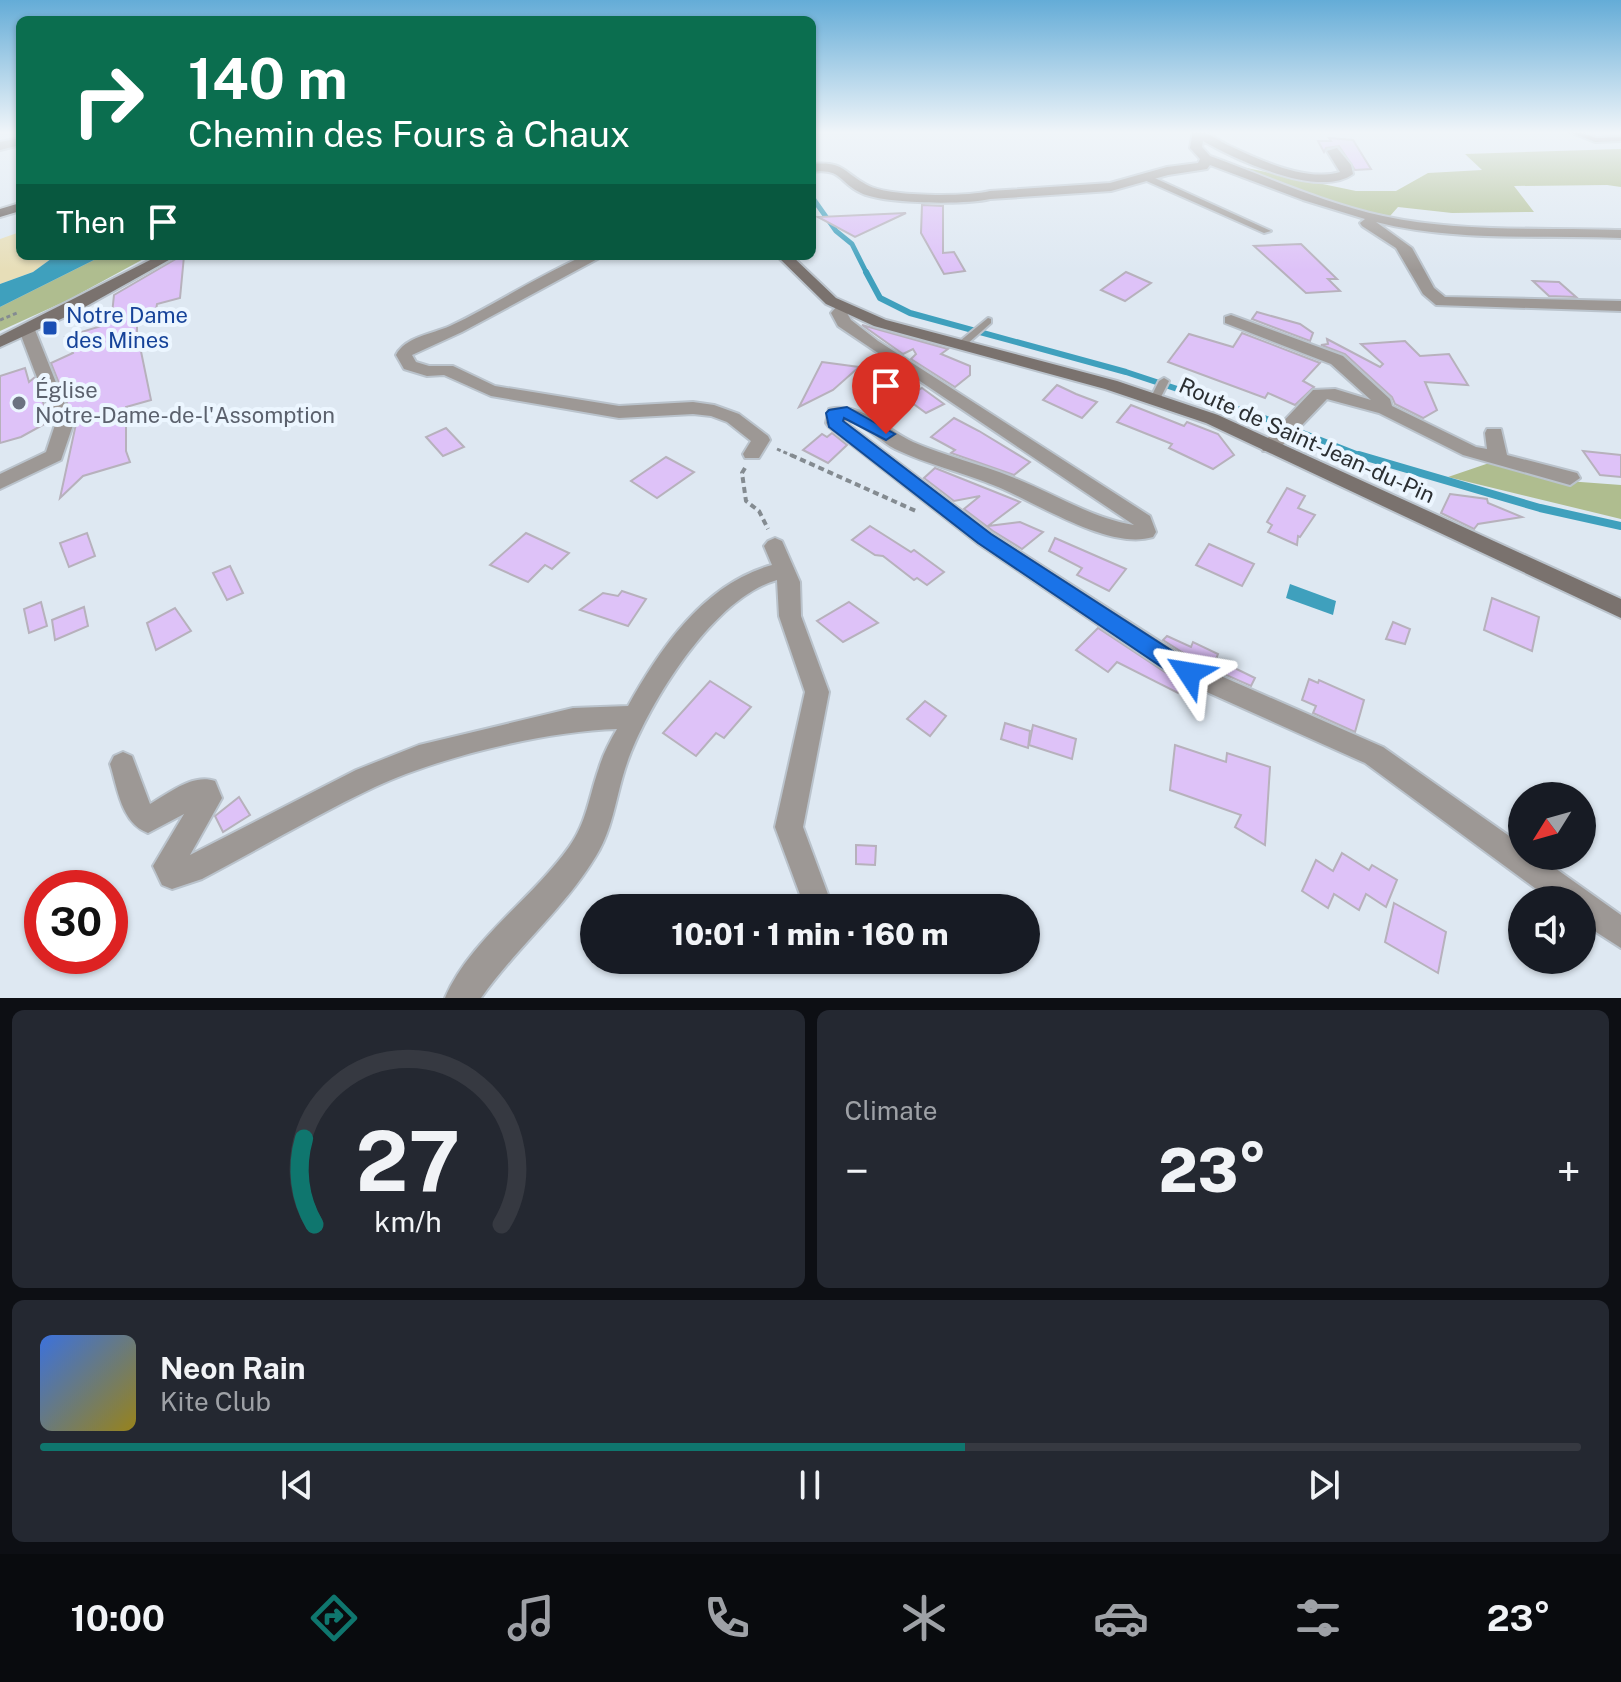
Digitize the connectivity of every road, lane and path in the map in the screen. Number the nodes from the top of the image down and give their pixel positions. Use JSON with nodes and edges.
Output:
{"nodes":[{"id":1,"x":849,"y":178,"type":"edge"},
{"id":2,"x":1143,"y":178,"type":"edge"},
{"id":3,"x":1146,"y":178,"type":"edge"},
{"id":4,"x":1255,"y":178,"type":"edge"},
{"id":5,"x":1338,"y":209,"type":"junction"},
{"id":6,"x":1267,"y":231,"type":"dead end"},
{"id":7,"x":1620,"y":235,"type":"edge"},
{"id":8,"x":162,"y":260,"type":"edge"},
{"id":9,"x":587,"y":260,"type":"edge"},
{"id":10,"x":790,"y":260,"type":"edge"},
{"id":11,"x":792,"y":260,"type":"edge"},
{"id":12,"x":1621,"y":306,"type":"edge"},
{"id":13,"x":843,"y":308,"type":"junction"},
{"id":14,"x":1231,"y":320,"type":"dead end"},
{"id":15,"x":985,"y":324,"type":"dead end"},
{"id":16,"x":27,"y":330,"type":"junction"},
{"id":17,"x":966,"y":340,"type":"junction"},
{"id":18,"x":0,"y":342,"type":"edge"},
{"id":19,"x":1164,"y":381,"type":"dead end"},
{"id":20,"x":1156,"y":395,"type":"junction"},
{"id":21,"x":1383,"y":408,"type":"junction"},
{"id":22,"x":1494,"y":433,"type":"dead end"},
{"id":23,"x":1282,"y":434,"type":"junction"},
{"id":24,"x":757,"y":447,"type":"junction"},
{"id":25,"x":1498,"y":458,"type":"junction"},
{"id":26,"x":1570,"y":478,"type":"dead end"},
{"id":27,"x":0,"y":482,"type":"edge"},
{"id":28,"x":930,"y":517,"type":"dead end"},
{"id":29,"x":780,"y":558,"type":"junction"},
{"id":30,"x":1621,"y":609,"type":"edge"},
{"id":31,"x":637,"y":717,"type":"junction"},
{"id":32,"x":123,"y":764,"type":"dead end"},
{"id":33,"x":1556,"y":886,"type":"edge"},
{"id":34,"x":814,"y":894,"type":"edge"},
{"id":35,"x":1596,"y":915,"type":"edge"},
{"id":36,"x":1621,"y":933,"type":"edge"},
{"id":37,"x":461,"y":998,"type":"edge"}],
"edges":[{"from":1,"to":2,"type":"street"},
{"from":3,"to":6,"type":"lane"},
{"from":4,"to":5,"type":"street"},
{"from":5,"to":7,"type":"street"},
{"from":5,"to":12,"type":"street"},
{"from":8,"to":16,"type":"main road"},
{"from":9,"to":24,"type":"street"},
{"from":10,"to":13,"type":"main road","name":"Route de Saint-Jean-du-Pin"},
{"from":11,"to":17,"type":"main road","name":"Route de Saint-Jean-du-Pin"},
{"from":13,"to":17,"type":"main road","name":"Route de Saint-Jean-du-Pin"},
{"from":13,"to":33,"type":"street"},
{"from":14,"to":21,"type":"street"},
{"from":15,"to":17,"type":"lane"},
{"from":16,"to":18,"type":"main road"},
{"from":16,"to":27,"type":"street"},
{"from":17,"to":20,"type":"main road","name":"Route de Saint-Jean-du-Pin"},
{"from":19,"to":20,"type":"lane"},
{"from":20,"to":23,"type":"main road","name":"Route de Saint-Jean-du-Pin"},
{"from":21,"to":23,"type":"street"},
{"from":21,"to":25,"type":"street"},
{"from":22,"to":25,"type":"street"},
{"from":23,"to":30,"type":"main road","name":"Route de Saint-Jean-du-Pin"},
{"from":24,"to":28,"type":"path"},
{"from":24,"to":29,"type":"path"},
{"from":25,"to":26,"type":"street"},
{"from":29,"to":31,"type":"street"},
{"from":29,"to":34,"type":"street"},
{"from":31,"to":32,"type":"street"},
{"from":31,"to":37,"type":"street"},
{"from":35,"to":36,"type":"street"}]}
